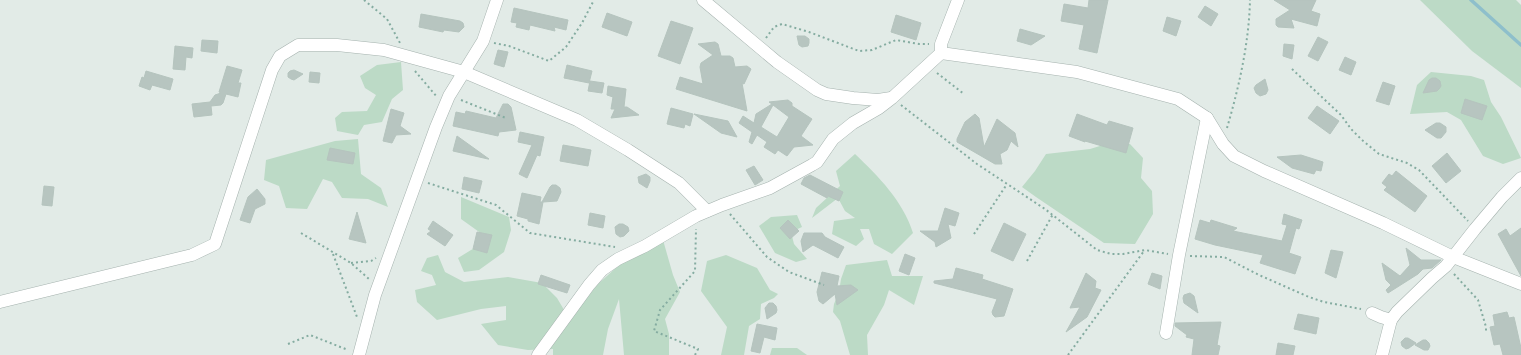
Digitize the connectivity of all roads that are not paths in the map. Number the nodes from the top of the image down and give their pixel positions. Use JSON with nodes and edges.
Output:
{"nodes":[{"id":1,"x":498,"y":0,"type":"edge"},
{"id":2,"x":703,"y":0,"type":"edge"},
{"id":3,"x":958,"y":0,"type":"edge"},
{"id":4,"x":941,"y":48,"type":"junction"},
{"id":5,"x":464,"y":72,"type":"junction"},
{"id":6,"x":892,"y":98,"type":"junction"},
{"id":7,"x":1207,"y":118,"type":"junction"},
{"id":8,"x":1521,"y":178,"type":"edge"},
{"id":9,"x":702,"y":213,"type":"junction"},
{"id":10,"x":1450,"y":262,"type":"junction"},
{"id":11,"x":1521,"y":284,"type":"edge"},
{"id":12,"x":0,"y":302,"type":"edge"},
{"id":13,"x":1372,"y":313,"type":"road end"},
{"id":14,"x":1391,"y":320,"type":"junction"},
{"id":15,"x":1166,"y":333,"type":"dead end"},
{"id":16,"x":359,"y":355,"type":"edge"},
{"id":17,"x":538,"y":355,"type":"edge"},
{"id":18,"x":1382,"y":355,"type":"edge"}],
"edges":[{"from":1,"to":5,"type":"street"},
{"from":2,"to":6,"type":"street"},
{"from":3,"to":4,"type":"street"},
{"from":4,"to":6,"type":"street"},
{"from":4,"to":7,"type":"street"},
{"from":5,"to":9,"type":"street"},
{"from":5,"to":12,"type":"street"},
{"from":5,"to":16,"type":"street"},
{"from":6,"to":9,"type":"street"},
{"from":7,"to":10,"type":"street"},
{"from":7,"to":15,"type":"street"},
{"from":8,"to":10,"type":"street"},
{"from":9,"to":17,"type":"street"},
{"from":10,"to":11,"type":"street"},
{"from":10,"to":14,"type":"street"},
{"from":13,"to":14,"type":"street"},
{"from":14,"to":18,"type":"street"}]}
